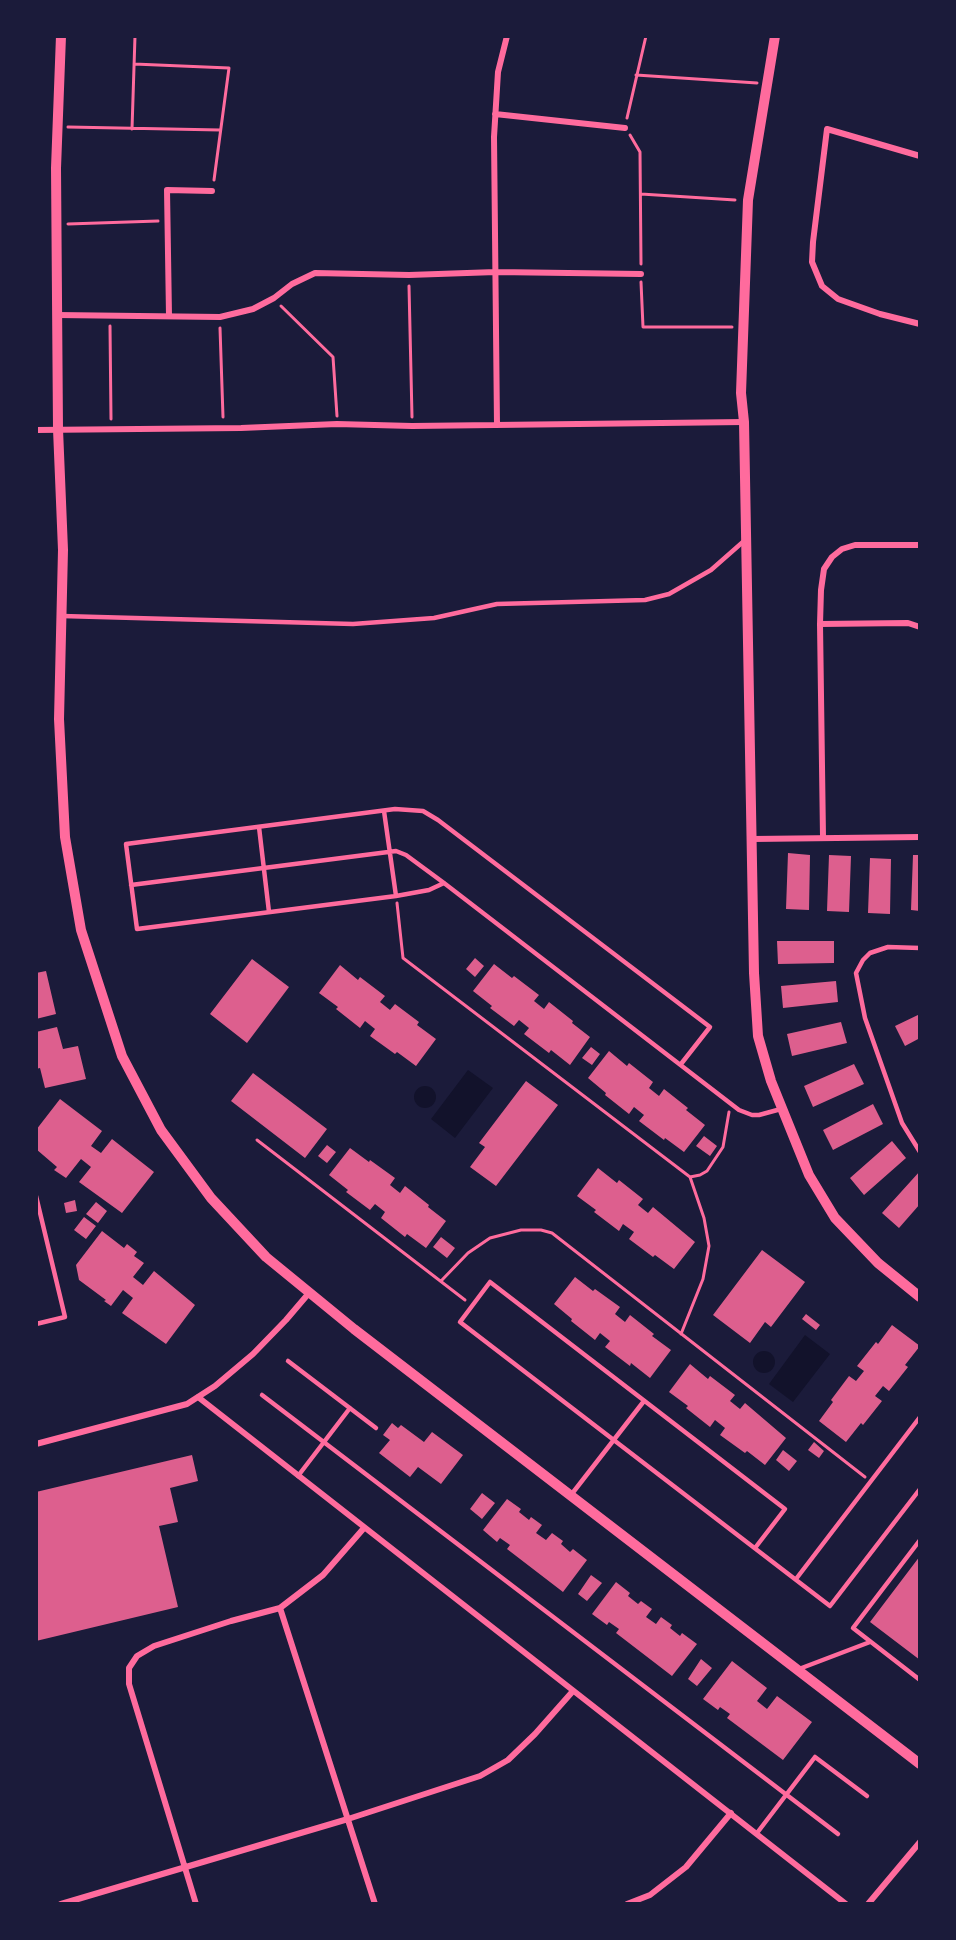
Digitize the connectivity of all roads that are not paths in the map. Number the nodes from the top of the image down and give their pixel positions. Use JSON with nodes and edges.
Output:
{"nodes":[{"id":1,"x":61,"y":36,"type":"edge"},
{"id":2,"x":507,"y":36,"type":"edge"},
{"id":3,"x":775,"y":36,"type":"edge"},
{"id":4,"x":495,"y":114,"type":"junction"},
{"id":5,"x":625,"y":128,"type":"road end"},
{"id":6,"x":920,"y":156,"type":"edge"},
{"id":7,"x":213,"y":191,"type":"road end"},
{"id":8,"x":496,"y":272,"type":"junction"},
{"id":9,"x":641,"y":274,"type":"road end"},
{"id":10,"x":57,"y":315,"type":"junction"},
{"id":11,"x":169,"y":316,"type":"junction"},
{"id":12,"x":920,"y":324,"type":"edge"},
{"id":13,"x":744,"y":422,"type":"junction"},
{"id":14,"x":497,"y":425,"type":"junction"},
{"id":15,"x":58,"y":429,"type":"junction"},
{"id":16,"x":36,"y":430,"type":"edge"},
{"id":17,"x":746,"y":539,"type":"junction"},
{"id":18,"x":920,"y":545,"type":"edge"},
{"id":19,"x":61,"y":616,"type":"junction"},
{"id":20,"x":820,"y":624,"type":"junction"},
{"id":21,"x":920,"y":627,"type":"edge"},
{"id":22,"x":384,"y":811,"type":"junction"},
{"id":23,"x":259,"y":827,"type":"junction"},
{"id":24,"x":823,"y":837,"type":"junction"},
{"id":25,"x":920,"y":837,"type":"edge"},
{"id":26,"x":753,"y":839,"type":"junction"},
{"id":27,"x":390,"y":851,"type":"junction"},
{"id":28,"x":264,"y":868,"type":"junction"},
{"id":29,"x":444,"y":883,"type":"junction"},
{"id":30,"x":131,"y":885,"type":"junction"},
{"id":31,"x":396,"y":896,"type":"junction"},
{"id":32,"x":269,"y":912,"type":"junction"},
{"id":33,"x":920,"y":948,"type":"edge"},
{"id":34,"x":681,"y":1064,"type":"junction"},
{"id":35,"x":781,"y":1109,"type":"junction"},
{"id":36,"x":920,"y":1152,"type":"edge"},
{"id":37,"x":36,"y":1196,"type":"edge"},
{"id":38,"x":309,"y":1293,"type":"junction"},
{"id":39,"x":920,"y":1297,"type":"edge"},
{"id":40,"x":36,"y":1324,"type":"edge"},
{"id":41,"x":288,"y":1361,"type":"dead end"},
{"id":42,"x":262,"y":1395,"type":"dead end"},
{"id":43,"x":198,"y":1397,"type":"junction"},
{"id":44,"x":644,"y":1401,"type":"junction"},
{"id":45,"x":350,"y":1408,"type":"junction"},
{"id":46,"x":920,"y":1417,"type":"edge"},
{"id":47,"x":376,"y":1428,"type":"dead end"},
{"id":48,"x":614,"y":1440,"type":"junction"},
{"id":49,"x":324,"y":1442,"type":"junction"},
{"id":50,"x":36,"y":1444,"type":"edge"},
{"id":51,"x":298,"y":1476,"type":"junction"},
{"id":52,"x":920,"y":1489,"type":"edge"},
{"id":53,"x":571,"y":1495,"type":"junction"},
{"id":54,"x":364,"y":1528,"type":"junction"},
{"id":55,"x":920,"y":1540,"type":"edge"},
{"id":56,"x":755,"y":1548,"type":"junction"},
{"id":57,"x":796,"y":1579,"type":"junction"},
{"id":58,"x":280,"y":1608,"type":"junction"},
{"id":59,"x":870,"y":1642,"type":"junction"},
{"id":60,"x":797,"y":1670,"type":"junction"},
{"id":61,"x":920,"y":1680,"type":"edge"},
{"id":62,"x":573,"y":1690,"type":"junction"},
{"id":63,"x":920,"y":1764,"type":"edge"},
{"id":64,"x":786,"y":1795,"type":"junction"},
{"id":65,"x":867,"y":1796,"type":"dead end"},
{"id":66,"x":731,"y":1814,"type":"junction"},
{"id":67,"x":348,"y":1819,"type":"junction"},
{"id":68,"x":757,"y":1833,"type":"junction"},
{"id":69,"x":838,"y":1834,"type":"dead end"},
{"id":70,"x":920,"y":1842,"type":"edge"},
{"id":71,"x":185,"y":1867,"type":"junction"},
{"id":72,"x":61,"y":1904,"type":"edge"},
{"id":73,"x":196,"y":1904,"type":"edge"},
{"id":74,"x":375,"y":1904,"type":"edge"},
{"id":75,"x":627,"y":1904,"type":"edge"},
{"id":76,"x":846,"y":1904,"type":"edge"},
{"id":77,"x":868,"y":1904,"type":"edge"}],
"edges":[{"from":1,"to":10,"type":"street"},
{"from":2,"to":4,"type":"street"},
{"from":3,"to":13,"type":"street"},
{"from":4,"to":5,"type":"street"},
{"from":4,"to":8,"type":"street"},
{"from":6,"to":12,"type":"street"},
{"from":7,"to":11,"type":"street"},
{"from":8,"to":9,"type":"street"},
{"from":8,"to":11,"type":"street"},
{"from":8,"to":14,"type":"street"},
{"from":10,"to":11,"type":"street"},
{"from":10,"to":15,"type":"street"},
{"from":13,"to":14,"type":"street"},
{"from":13,"to":17,"type":"street"},
{"from":14,"to":15,"type":"street"},
{"from":15,"to":16,"type":"street"},
{"from":15,"to":19,"type":"street"},
{"from":17,"to":19,"type":"lane"},
{"from":17,"to":26,"type":"street"},
{"from":18,"to":20,"type":"street"},
{"from":19,"to":38,"type":"street"},
{"from":20,"to":21,"type":"street"},
{"from":20,"to":24,"type":"street"},
{"from":22,"to":23,"type":"lane"},
{"from":22,"to":27,"type":"lane"},
{"from":22,"to":34,"type":"lane"},
{"from":23,"to":28,"type":"lane"},
{"from":23,"to":30,"type":"lane"},
{"from":24,"to":25,"type":"street"},
{"from":24,"to":26,"type":"street"},
{"from":26,"to":35,"type":"street"},
{"from":27,"to":28,"type":"lane"},
{"from":27,"to":29,"type":"lane"},
{"from":27,"to":31,"type":"lane"},
{"from":28,"to":30,"type":"lane"},
{"from":28,"to":32,"type":"lane"},
{"from":29,"to":31,"type":"lane"},
{"from":29,"to":34,"type":"lane"},
{"from":30,"to":32,"type":"lane"},
{"from":31,"to":32,"type":"lane"},
{"from":33,"to":36,"type":"lane"},
{"from":34,"to":35,"type":"lane"},
{"from":35,"to":39,"type":"street"},
{"from":37,"to":40,"type":"lane"},
{"from":38,"to":43,"type":"street"},
{"from":38,"to":53,"type":"street"},
{"from":41,"to":45,"type":"lane"},
{"from":42,"to":49,"type":"lane"},
{"from":43,"to":50,"type":"street"},
{"from":43,"to":51,"type":"street"},
{"from":44,"to":48,"type":"lane"},
{"from":44,"to":48,"type":"lane"},
{"from":44,"to":56,"type":"lane"},
{"from":45,"to":47,"type":"lane"},
{"from":45,"to":49,"type":"lane"},
{"from":46,"to":57,"type":"lane"},
{"from":48,"to":53,"type":"lane"},
{"from":48,"to":56,"type":"lane"},
{"from":49,"to":51,"type":"lane"},
{"from":49,"to":64,"type":"lane"},
{"from":51,"to":54,"type":"street"},
{"from":52,"to":57,"type":"lane"},
{"from":53,"to":60,"type":"street"},
{"from":54,"to":58,"type":"street"},
{"from":54,"to":62,"type":"street"},
{"from":55,"to":59,"type":"lane"},
{"from":56,"to":57,"type":"lane"},
{"from":58,"to":67,"type":"street"},
{"from":58,"to":71,"type":"street"},
{"from":59,"to":60,"type":"lane"},
{"from":59,"to":61,"type":"lane"},
{"from":60,"to":63,"type":"street"},
{"from":62,"to":66,"type":"street"},
{"from":62,"to":67,"type":"street"},
{"from":64,"to":65,"type":"lane"},
{"from":64,"to":68,"type":"lane"},
{"from":64,"to":69,"type":"lane"},
{"from":66,"to":68,"type":"street"},
{"from":66,"to":75,"type":"street"},
{"from":67,"to":71,"type":"street"},
{"from":67,"to":74,"type":"street"},
{"from":68,"to":76,"type":"street"},
{"from":70,"to":77,"type":"street"},
{"from":71,"to":72,"type":"street"},
{"from":71,"to":73,"type":"street"}]}
